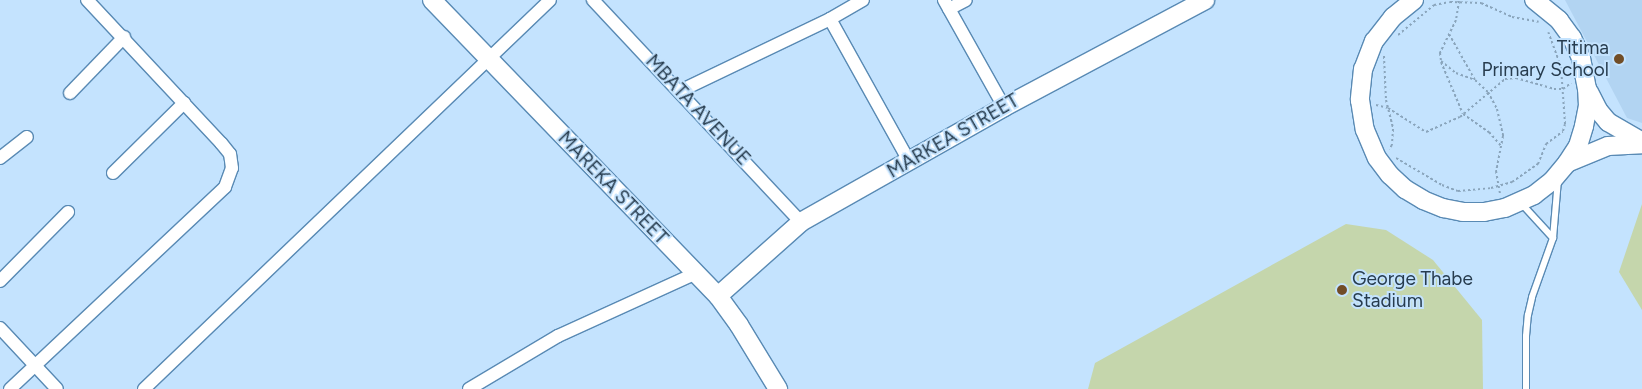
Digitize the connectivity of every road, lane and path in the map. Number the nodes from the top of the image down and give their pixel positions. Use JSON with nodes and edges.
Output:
{"nodes":[{"id":1,"x":87,"y":0,"type":"edge"},
{"id":2,"x":432,"y":0,"type":"edge"},
{"id":3,"x":550,"y":0,"type":"edge"},
{"id":4,"x":593,"y":0,"type":"edge"},
{"id":5,"x":863,"y":0,"type":"edge"},
{"id":6,"x":966,"y":0,"type":"edge"},
{"id":7,"x":1205,"y":0,"type":"edge"},
{"id":8,"x":1414,"y":0,"type":"edge"},
{"id":9,"x":1534,"y":0,"type":"edge"},
{"id":10,"x":1459,"y":1,"type":"junction"},
{"id":11,"x":946,"y":4,"type":"edge"},
{"id":12,"x":1394,"y":8,"type":"edge"},
{"id":13,"x":830,"y":19,"type":"junction"},
{"id":14,"x":1541,"y":22,"type":"dead end"},
{"id":15,"x":1546,"y":26,"type":"dead end"},
{"id":16,"x":1449,"y":34,"type":"junction"},
{"id":17,"x":124,"y":37,"type":"junction"},
{"id":18,"x":1393,"y":39,"type":"dead end"},
{"id":19,"x":1384,"y":53,"type":"dead end"},
{"id":20,"x":489,"y":58,"type":"junction"},
{"id":21,"x":1441,"y":61,"type":"junction"},
{"id":22,"x":1475,"y":80,"type":"junction"},
{"id":23,"x":1587,"y":85,"type":"junction"},
{"id":24,"x":1563,"y":88,"type":"junction"},
{"id":25,"x":680,"y":91,"type":"junction"},
{"id":26,"x":1488,"y":92,"type":"junction"},
{"id":27,"x":70,"y":93,"type":"dead end"},
{"id":28,"x":1360,"y":100,"type":"junction"},
{"id":29,"x":184,"y":103,"type":"junction"},
{"id":30,"x":1004,"y":106,"type":"junction"},
{"id":31,"x":1388,"y":108,"type":"junction"},
{"id":32,"x":1463,"y":114,"type":"junction"},
{"id":33,"x":27,"y":137,"type":"dead end"},
{"id":34,"x":1642,"y":143,"type":"edge"},
{"id":35,"x":1502,"y":146,"type":"junction"},
{"id":36,"x":1388,"y":152,"type":"dead end"},
{"id":37,"x":1395,"y":157,"type":"dead end"},
{"id":38,"x":0,"y":158,"type":"edge"},
{"id":39,"x":909,"y":161,"type":"junction"},
{"id":40,"x":1563,"y":168,"type":"junction"},
{"id":41,"x":113,"y":173,"type":"dead end"},
{"id":42,"x":1498,"y":186,"type":"junction"},
{"id":43,"x":1513,"y":205,"type":"junction"},
{"id":44,"x":68,"y":212,"type":"dead end"},
{"id":45,"x":801,"y":222,"type":"junction"},
{"id":46,"x":1553,"y":238,"type":"junction"},
{"id":47,"x":696,"y":273,"type":"junction"},
{"id":48,"x":0,"y":281,"type":"edge"},
{"id":49,"x":718,"y":296,"type":"junction"},
{"id":50,"x":0,"y":328,"type":"edge"},
{"id":51,"x":35,"y":364,"type":"junction"},
{"id":52,"x":10,"y":389,"type":"edge"},
{"id":53,"x":57,"y":389,"type":"edge"},
{"id":54,"x":144,"y":389,"type":"edge"},
{"id":55,"x":469,"y":389,"type":"edge"},
{"id":56,"x":778,"y":389,"type":"edge"},
{"id":57,"x":1526,"y":389,"type":"edge"}],
"edges":[{"from":1,"to":17,"type":"street"},
{"from":2,"to":20,"type":"street","name":"MAREKA STREET"},
{"from":3,"to":20,"type":"street"},
{"from":4,"to":25,"type":"street","name":"MBATA AVENUE"},
{"from":5,"to":13,"type":"street"},
{"from":6,"to":11,"type":"street"},
{"from":7,"to":30,"type":"street","name":"MARKEA STREET"},
{"from":8,"to":12,"type":"street"},
{"from":9,"to":23,"type":"street"},
{"from":10,"to":14,"type":"path"},
{"from":10,"to":16,"type":"path"},
{"from":10,"to":18,"type":"path"},
{"from":11,"to":30,"type":"street"},
{"from":12,"to":28,"type":"street"},
{"from":13,"to":25,"type":"street"},
{"from":13,"to":39,"type":"street"},
{"from":15,"to":24,"type":"path"},
{"from":16,"to":21,"type":"path"},
{"from":16,"to":22,"type":"path"},
{"from":17,"to":27,"type":"street"},
{"from":17,"to":29,"type":"street"},
{"from":19,"to":31,"type":"path"},
{"from":20,"to":47,"type":"street","name":"MAREKA STREET"},
{"from":20,"to":54,"type":"street"},
{"from":21,"to":22,"type":"path"},
{"from":21,"to":32,"type":"path"},
{"from":22,"to":26,"type":"path"},
{"from":23,"to":24,"type":"path"},
{"from":23,"to":34,"type":"street"},
{"from":23,"to":40,"type":"street"},
{"from":24,"to":26,"type":"path"},
{"from":24,"to":42,"type":"path"},
{"from":25,"to":45,"type":"street","name":"MBATA AVENUE"},
{"from":26,"to":32,"type":"path"},
{"from":26,"to":35,"type":"path"},
{"from":28,"to":31,"type":"path"},
{"from":28,"to":43,"type":"street"},
{"from":29,"to":41,"type":"street"},
{"from":29,"to":51,"type":"street"},
{"from":30,"to":39,"type":"street","name":"MARKEA STREET"},
{"from":31,"to":32,"type":"path"},
{"from":31,"to":36,"type":"path"},
{"from":32,"to":35,"type":"path"},
{"from":33,"to":38,"type":"street"},
{"from":34,"to":40,"type":"street"},
{"from":35,"to":42,"type":"path"},
{"from":37,"to":42,"type":"path"},
{"from":39,"to":45,"type":"street","name":"MARKEA STREET"},
{"from":40,"to":43,"type":"street"},
{"from":40,"to":46,"type":"lane"},
{"from":42,"to":43,"type":"path"},
{"from":43,"to":46,"type":"lane"},
{"from":44,"to":48,"type":"street"},
{"from":45,"to":49,"type":"street","name":"MARKEA STREET"},
{"from":46,"to":57,"type":"lane"},
{"from":47,"to":49,"type":"street","name":"MAREKA STREET"},
{"from":47,"to":55,"type":"street"},
{"from":49,"to":56,"type":"street","name":"MAREKA STREET"},
{"from":50,"to":51,"type":"street"},
{"from":51,"to":52,"type":"street"},
{"from":51,"to":53,"type":"street"}]}
